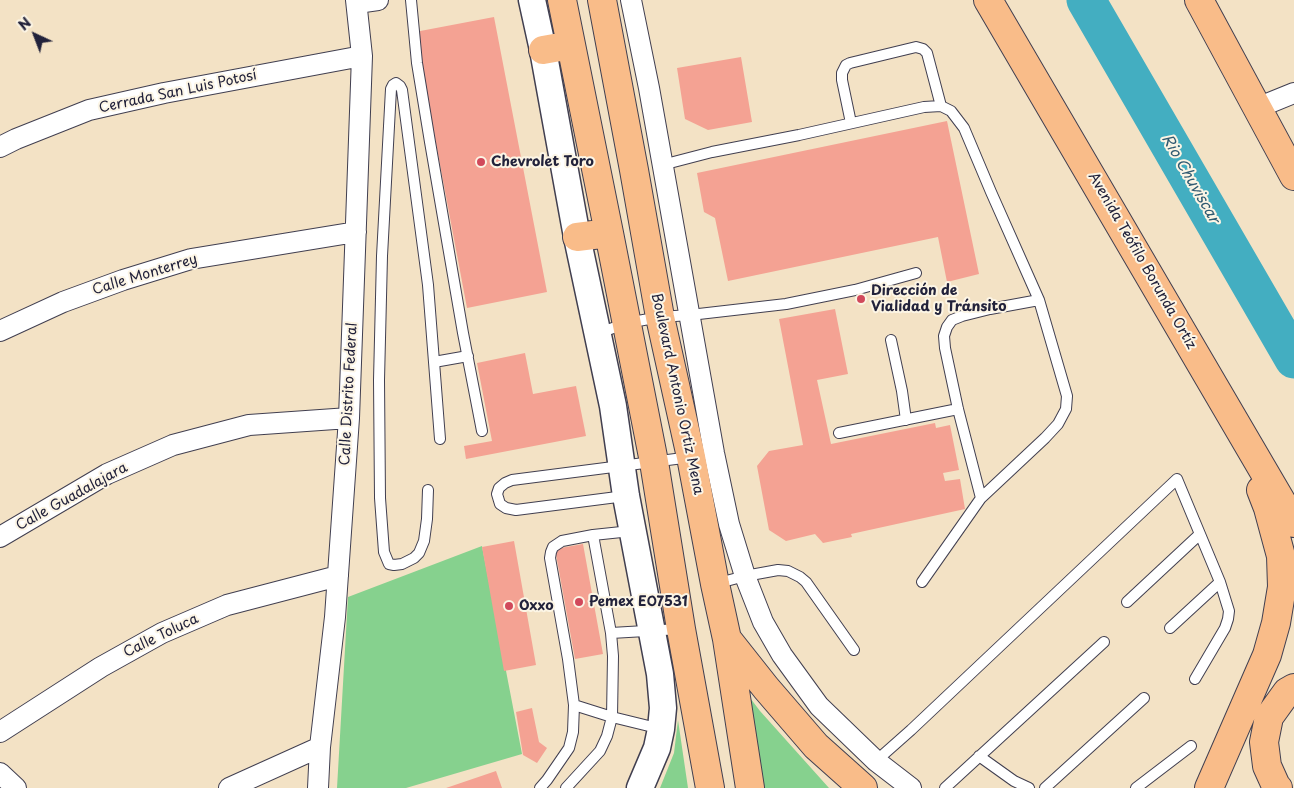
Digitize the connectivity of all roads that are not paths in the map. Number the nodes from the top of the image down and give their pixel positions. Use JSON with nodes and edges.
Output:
{"nodes":[{"id":1,"x":378,"y":0,"type":"edge"},
{"id":2,"x":411,"y":0,"type":"edge"},
{"id":3,"x":532,"y":0,"type":"edge"},
{"id":4,"x":562,"y":0,"type":"edge"},
{"id":5,"x":602,"y":0,"type":"edge"},
{"id":6,"x":631,"y":0,"type":"edge"},
{"id":7,"x":988,"y":0,"type":"edge"},
{"id":8,"x":1199,"y":0,"type":"edge"},
{"id":9,"x":357,"y":2,"type":"edge"},
{"id":10,"x":571,"y":45,"type":"junction"},
{"id":11,"x":543,"y":50,"type":"junction"},
{"id":12,"x":362,"y":56,"type":"junction"},
{"id":13,"x":1294,"y":93,"type":"edge"},
{"id":14,"x":940,"y":106,"type":"junction"},
{"id":15,"x":1257,"y":108,"type":"junction"},
{"id":16,"x":851,"y":123,"type":"junction"},
{"id":17,"x":0,"y":147,"type":"edge"},
{"id":18,"x":662,"y":165,"type":"junction"},
{"id":19,"x":1294,"y":176,"type":"edge"},
{"id":20,"x":356,"y":232,"type":"junction"},
{"id":21,"x":609,"y":233,"type":"junction"},
{"id":22,"x":577,"y":237,"type":"junction"},
{"id":23,"x":916,"y":273,"type":"dead end"},
{"id":24,"x":1039,"y":300,"type":"junction"},
{"id":25,"x":690,"y":315,"type":"junction"},
{"id":26,"x":660,"y":317,"type":"junction"},
{"id":27,"x":627,"y":323,"type":"junction"},
{"id":28,"x":0,"y":331,"type":"edge"},
{"id":29,"x":597,"y":334,"type":"junction"},
{"id":30,"x":891,"y":340,"type":"dead end"},
{"id":31,"x":468,"y":356,"type":"junction"},
{"id":32,"x":434,"y":362,"type":"junction"},
{"id":33,"x":1222,"y":399,"type":"junction"},
{"id":34,"x":958,"y":410,"type":"junction"},
{"id":35,"x":349,"y":418,"type":"junction"},
{"id":36,"x":906,"y":420,"type":"junction"},
{"id":37,"x":482,"y":431,"type":"dead end"},
{"id":38,"x":839,"y":433,"type":"dead end"},
{"id":39,"x":440,"y":439,"type":"dead end"},
{"id":40,"x":702,"y":455,"type":"junction"},
{"id":41,"x":654,"y":462,"type":"junction"},
{"id":42,"x":621,"y":466,"type":"junction"},
{"id":43,"x":428,"y":490,"type":"dead end"},
{"id":44,"x":626,"y":496,"type":"junction"},
{"id":45,"x":981,"y":498,"type":"junction"},
{"id":46,"x":1294,"y":523,"type":"edge"},
{"id":47,"x":633,"y":531,"type":"junction"},
{"id":48,"x":1200,"y":534,"type":"junction"},
{"id":49,"x":593,"y":535,"type":"junction"},
{"id":50,"x":0,"y":537,"type":"edge"},
{"id":51,"x":338,"y":576,"type":"junction"},
{"id":52,"x":745,"y":576,"type":"junction"},
{"id":53,"x":922,"y":582,"type":"dead end"},
{"id":54,"x":1220,"y":582,"type":"junction"},
{"id":55,"x":715,"y":584,"type":"junction"},
{"id":56,"x":1127,"y":602,"type":"dead end"},
{"id":57,"x":1170,"y":628,"type":"dead end"},
{"id":58,"x":682,"y":629,"type":"junction"},
{"id":59,"x":652,"y":631,"type":"junction"},
{"id":60,"x":611,"y":633,"type":"junction"},
{"id":61,"x":727,"y":639,"type":"junction"},
{"id":62,"x":1104,"y":642,"type":"dead end"},
{"id":63,"x":854,"y":650,"type":"dead end"},
{"id":64,"x":1195,"y":680,"type":"dead end"},
{"id":65,"x":1294,"y":688,"type":"edge"},
{"id":66,"x":1144,"y":698,"type":"dead end"},
{"id":67,"x":574,"y":705,"type":"junction"},
{"id":68,"x":612,"y":717,"type":"junction"},
{"id":69,"x":662,"y":729,"type":"junction"},
{"id":70,"x":0,"y":732,"type":"edge"},
{"id":71,"x":1191,"y":746,"type":"dead end"},
{"id":72,"x":320,"y":747,"type":"junction"},
{"id":73,"x":979,"y":756,"type":"junction"},
{"id":74,"x":876,"y":761,"type":"junction"},
{"id":75,"x":0,"y":773,"type":"edge"},
{"id":76,"x":16,"y":788,"type":"edge"},
{"id":77,"x":229,"y":788,"type":"edge"},
{"id":78,"x":318,"y":788,"type":"edge"},
{"id":79,"x":540,"y":788,"type":"edge"},
{"id":80,"x":566,"y":788,"type":"edge"},
{"id":81,"x":640,"y":788,"type":"edge"},
{"id":82,"x":710,"y":788,"type":"edge"},
{"id":83,"x":750,"y":788,"type":"edge"},
{"id":84,"x":863,"y":788,"type":"edge"},
{"id":85,"x":911,"y":788,"type":"edge"},
{"id":86,"x":945,"y":788,"type":"edge"},
{"id":87,"x":1029,"y":788,"type":"edge"},
{"id":88,"x":1045,"y":788,"type":"edge"},
{"id":89,"x":1136,"y":788,"type":"edge"},
{"id":90,"x":1209,"y":788,"type":"edge"},
{"id":91,"x":1278,"y":788,"type":"edge"}],
"edges":[{"from":1,"to":9,"type":"street"},
{"from":2,"to":31,"type":"lane"},
{"from":3,"to":11,"type":"street"},
{"from":4,"to":10,"type":"main road"},
{"from":5,"to":26,"type":"main road","name":"Boulevard Antonio Ortiz Mena"},
{"from":6,"to":18,"type":"street"},
{"from":7,"to":33,"type":"main road","name":"Avenida Teófilo Borunda Ortíz"},
{"from":8,"to":15,"type":"main road"},
{"from":9,"to":12,"type":"street","name":"Calle Distrito Federal"},
{"from":10,"to":11,"type":"main road"},
{"from":10,"to":21,"type":"main road"},
{"from":11,"to":22,"type":"street"},
{"from":12,"to":17,"type":"street","name":"Cerrada San Luis Potosí"},
{"from":12,"to":20,"type":"street","name":"Calle Distrito Federal"},
{"from":13,"to":15,"type":"street"},
{"from":14,"to":16,"type":"lane"},
{"from":14,"to":16,"type":"lane"},
{"from":14,"to":24,"type":"lane"},
{"from":15,"to":19,"type":"main road"},
{"from":16,"to":18,"type":"lane"},
{"from":18,"to":25,"type":"street"},
{"from":20,"to":28,"type":"street","name":"Calle Monterrey"},
{"from":20,"to":35,"type":"street","name":"Calle Distrito Federal"},
{"from":21,"to":22,"type":"main road"},
{"from":21,"to":27,"type":"main road"},
{"from":22,"to":29,"type":"street"},
{"from":23,"to":25,"type":"lane"},
{"from":24,"to":34,"type":"lane"},
{"from":24,"to":45,"type":"lane"},
{"from":25,"to":26,"type":"lane"},
{"from":25,"to":40,"type":"street"},
{"from":26,"to":27,"type":"lane"},
{"from":26,"to":40,"type":"main road","name":"Boulevard Antonio Ortiz Mena"},
{"from":27,"to":29,"type":"lane"},
{"from":27,"to":41,"type":"main road"},
{"from":29,"to":42,"type":"street"},
{"from":30,"to":36,"type":"lane"},
{"from":31,"to":32,"type":"lane"},
{"from":31,"to":37,"type":"lane"},
{"from":32,"to":39,"type":"lane"},
{"from":32,"to":43,"type":"lane"},
{"from":33,"to":46,"type":"main road","name":"Avenida Teófilo Borunda Ortíz"},
{"from":33,"to":90,"type":"main road"},
{"from":34,"to":36,"type":"lane"},
{"from":34,"to":45,"type":"lane"},
{"from":35,"to":50,"type":"street","name":"Calle Guadalajara"},
{"from":35,"to":51,"type":"street","name":"Calle Distrito Federal"},
{"from":36,"to":38,"type":"lane"},
{"from":40,"to":41,"type":"lane"},
{"from":40,"to":52,"type":"street"},
{"from":40,"to":55,"type":"main road","name":"Boulevard Antonio Ortiz Mena"},
{"from":41,"to":42,"type":"lane"},
{"from":41,"to":58,"type":"main road"},
{"from":42,"to":44,"type":"street"},
{"from":42,"to":44,"type":"lane"},
{"from":44,"to":47,"type":"street"},
{"from":45,"to":53,"type":"lane"},
{"from":47,"to":49,"type":"lane"},
{"from":47,"to":59,"type":"street"},
{"from":48,"to":54,"type":"lane"},
{"from":48,"to":56,"type":"lane"},
{"from":48,"to":74,"type":"lane"},
{"from":49,"to":60,"type":"lane"},
{"from":49,"to":67,"type":"lane"},
{"from":51,"to":70,"type":"street","name":"Calle Toluca"},
{"from":51,"to":72,"type":"street","name":"Calle Distrito Federal"},
{"from":52,"to":55,"type":"lane"},
{"from":52,"to":63,"type":"lane"},
{"from":52,"to":74,"type":"street"},
{"from":54,"to":57,"type":"lane"},
{"from":54,"to":64,"type":"lane"},
{"from":55,"to":61,"type":"main road","name":"Boulevard Antonio Ortiz Mena"},
{"from":58,"to":59,"type":"lane"},
{"from":58,"to":82,"type":"main road"},
{"from":59,"to":60,"type":"lane"},
{"from":59,"to":69,"type":"street"},
{"from":60,"to":68,"type":"lane"},
{"from":61,"to":83,"type":"main road","name":"Boulevard Antonio Ortiz Mena"},
{"from":61,"to":84,"type":"main road"},
{"from":62,"to":73,"type":"lane"},
{"from":65,"to":91,"type":"main road"},
{"from":66,"to":88,"type":"lane"},
{"from":67,"to":68,"type":"lane"},
{"from":67,"to":79,"type":"lane"},
{"from":68,"to":69,"type":"lane"},
{"from":68,"to":80,"type":"lane"},
{"from":69,"to":81,"type":"street"},
{"from":71,"to":89,"type":"lane"},
{"from":72,"to":77,"type":"street"},
{"from":72,"to":78,"type":"street","name":"Calle Distrito Federal"},
{"from":73,"to":86,"type":"lane"},
{"from":73,"to":87,"type":"lane"},
{"from":74,"to":85,"type":"street"},
{"from":75,"to":76,"type":"street"}]}
